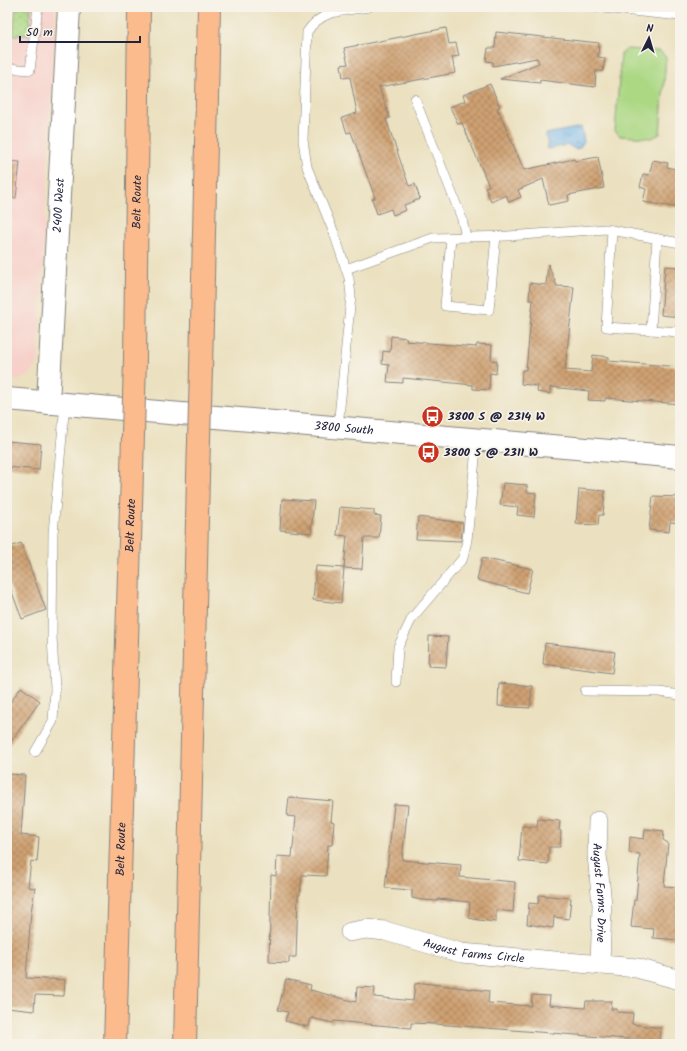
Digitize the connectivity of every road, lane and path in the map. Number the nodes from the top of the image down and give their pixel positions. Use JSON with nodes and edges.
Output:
{"nodes":[{"id":1,"x":38,"y":7,"type":"edge"},
{"id":2,"x":69,"y":7,"type":"edge"},
{"id":3,"x":139,"y":7,"type":"edge"},
{"id":4,"x":209,"y":7,"type":"edge"},
{"id":5,"x":369,"y":7,"type":"edge"},
{"id":6,"x":593,"y":7,"type":"edge"},
{"id":7,"x":680,"y":16,"type":"edge"},
{"id":8,"x":7,"y":68,"type":"edge"},
{"id":9,"x":415,"y":99,"type":"dead end"},
{"id":10,"x":612,"y":230,"type":"junction"},
{"id":11,"x":496,"y":236,"type":"junction"},
{"id":12,"x":451,"y":238,"type":"junction"},
{"id":13,"x":466,"y":238,"type":"junction"},
{"id":14,"x":657,"y":239,"type":"junction"},
{"id":15,"x":680,"y":244,"type":"edge"},
{"id":16,"x":346,"y":269,"type":"junction"},
{"id":17,"x":651,"y":330,"type":"junction"},
{"id":18,"x":680,"y":332,"type":"edge"},
{"id":19,"x":7,"y":399,"type":"edge"},
{"id":20,"x":56,"y":404,"type":"junction"},
{"id":21,"x":338,"y":427,"type":"junction"},
{"id":22,"x":477,"y":439,"type":"junction"},
{"id":23,"x":680,"y":457,"type":"edge"},
{"id":24,"x":396,"y":682,"type":"dead end"},
{"id":25,"x":585,"y":691,"type":"dead end"},
{"id":26,"x":680,"y":695,"type":"edge"},
{"id":27,"x":35,"y":752,"type":"dead end"},
{"id":28,"x":598,"y":821,"type":"dead end"},
{"id":29,"x":350,"y":932,"type":"dead end"},
{"id":30,"x":600,"y":965,"type":"junction"},
{"id":31,"x":680,"y":980,"type":"edge"},
{"id":32,"x":115,"y":1044,"type":"edge"},
{"id":33,"x":185,"y":1044,"type":"edge"}],
"edges":[{"from":1,"to":8,"type":"lane"},
{"from":2,"to":20,"type":"street","name":"2400 West"},
{"from":3,"to":32,"type":"highway","name":"Belt Route","bridge":true},
{"from":4,"to":33,"type":"highway","bridge":true},
{"from":5,"to":16,"type":"lane"},
{"from":6,"to":7,"type":"lane"},
{"from":9,"to":13,"type":"lane"},
{"from":10,"to":11,"type":"lane"},
{"from":10,"to":14,"type":"lane"},
{"from":10,"to":17,"type":"lane"},
{"from":11,"to":12,"type":"lane"},
{"from":11,"to":13,"type":"lane"},
{"from":12,"to":13,"type":"lane"},
{"from":12,"to":16,"type":"lane"},
{"from":14,"to":15,"type":"lane"},
{"from":14,"to":17,"type":"lane"},
{"from":16,"to":21,"type":"lane"},
{"from":17,"to":18,"type":"lane"},
{"from":19,"to":20,"type":"street","name":"3800 South"},
{"from":20,"to":21,"type":"street","name":"3800 South"},
{"from":20,"to":27,"type":"lane"},
{"from":21,"to":22,"type":"street","name":"3800 South"},
{"from":22,"to":23,"type":"street","name":"3800 South"},
{"from":22,"to":24,"type":"lane"},
{"from":25,"to":26,"type":"lane"},
{"from":28,"to":30,"type":"street","name":"August Farms Drive"},
{"from":29,"to":30,"type":"street","name":"August Farms Circle"},
{"from":30,"to":31,"type":"street","name":"August Farms Circle"}]}
